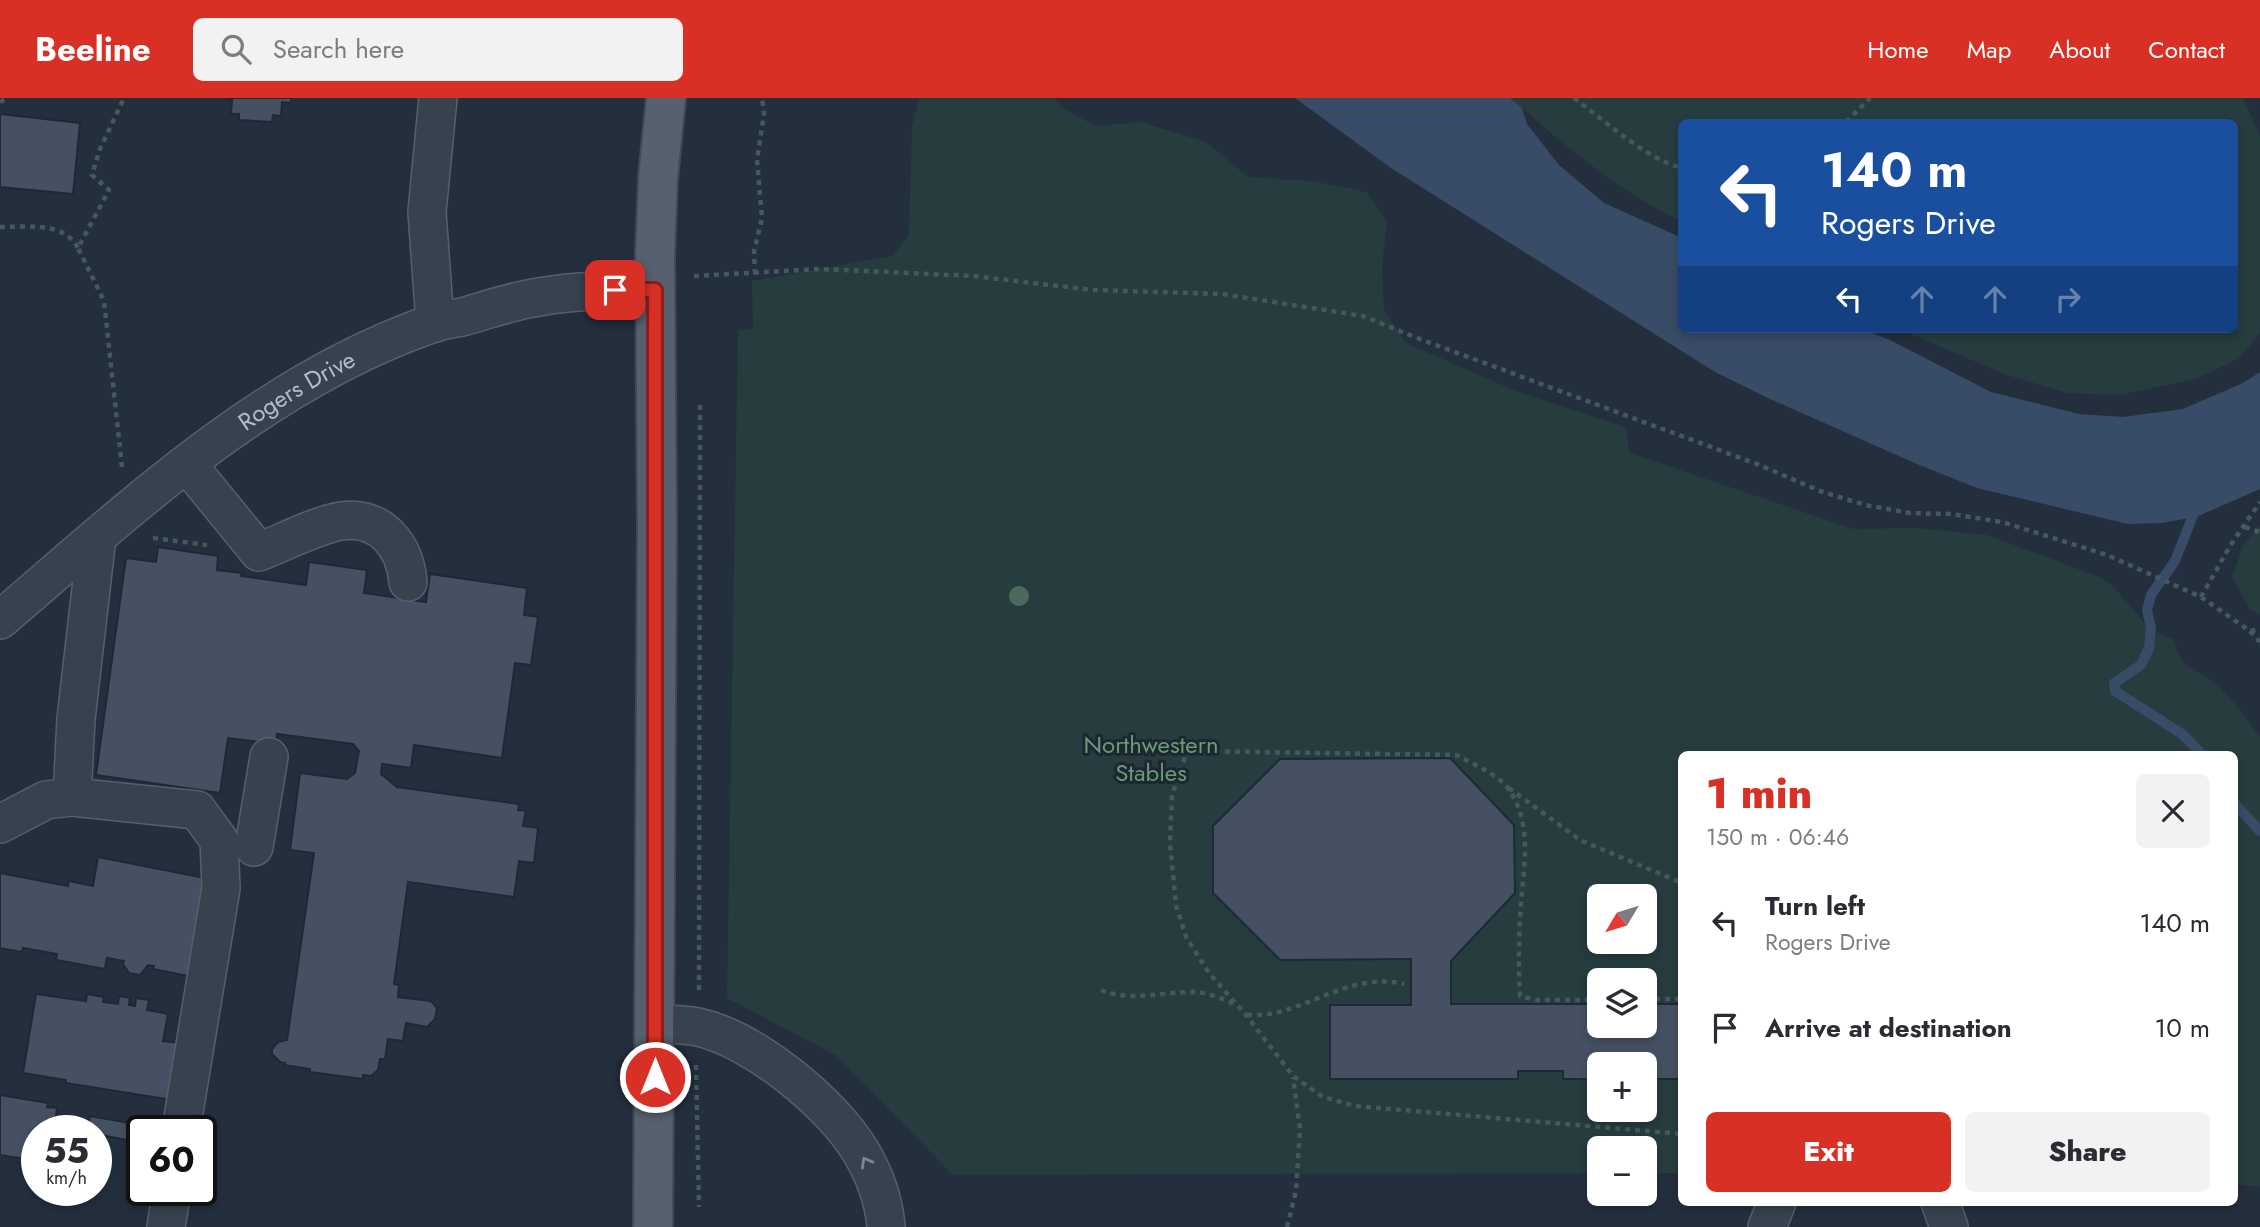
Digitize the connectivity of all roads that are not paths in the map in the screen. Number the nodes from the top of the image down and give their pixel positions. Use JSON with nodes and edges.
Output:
{"nodes":[{"id":1,"x":438,"y":98,"type":"edge"},
{"id":2,"x":666,"y":98,"type":"edge"},
{"id":3,"x":655,"y":290,"type":"junction"},
{"id":4,"x":435,"y":323,"type":"junction"},
{"id":5,"x":187,"y":464,"type":"junction"},
{"id":6,"x":97,"y":537,"type":"junction"},
{"id":7,"x":408,"y":582,"type":"dead end"},
{"id":8,"x":0,"y":621,"type":"edge"},
{"id":9,"x":269,"y":757,"type":"dead end"},
{"id":10,"x":72,"y":797,"type":"junction"},
{"id":11,"x":0,"y":824,"type":"edge"},
{"id":12,"x":219,"y":840,"type":"junction"},
{"id":13,"x":655,"y":1024,"type":"junction"},
{"id":14,"x":183,"y":1115,"type":"edge"},
{"id":15,"x":169,"y":1206,"type":"edge"},
{"id":16,"x":1776,"y":1206,"type":"edge"},
{"id":17,"x":1941,"y":1206,"type":"edge"},
{"id":18,"x":166,"y":1227,"type":"edge"},
{"id":19,"x":653,"y":1227,"type":"edge"},
{"id":20,"x":886,"y":1227,"type":"edge"},
{"id":21,"x":1768,"y":1227,"type":"edge"},
{"id":22,"x":1949,"y":1227,"type":"edge"}],
"edges":[{"from":1,"to":4,"type":"lane"},
{"from":2,"to":3,"type":"main road"},
{"from":3,"to":4,"type":"lane","name":"Rogers Drive"},
{"from":3,"to":13,"type":"main road"},
{"from":4,"to":5,"type":"lane","name":"Rogers Drive"},
{"from":5,"to":6,"type":"lane","name":"Rogers Drive"},
{"from":5,"to":7,"type":"lane"},
{"from":6,"to":8,"type":"lane","name":"Rogers Drive"},
{"from":6,"to":10,"type":"lane"},
{"from":9,"to":12,"type":"lane"},
{"from":10,"to":11,"type":"lane"},
{"from":10,"to":12,"type":"lane"},
{"from":12,"to":14,"type":"lane"},
{"from":13,"to":19,"type":"main road"},
{"from":20,"to":13,"type":"lane","one_way":true},
{"from":15,"to":18,"type":"lane"},
{"from":16,"to":21,"type":"lane"},
{"from":17,"to":22,"type":"lane"}]}
